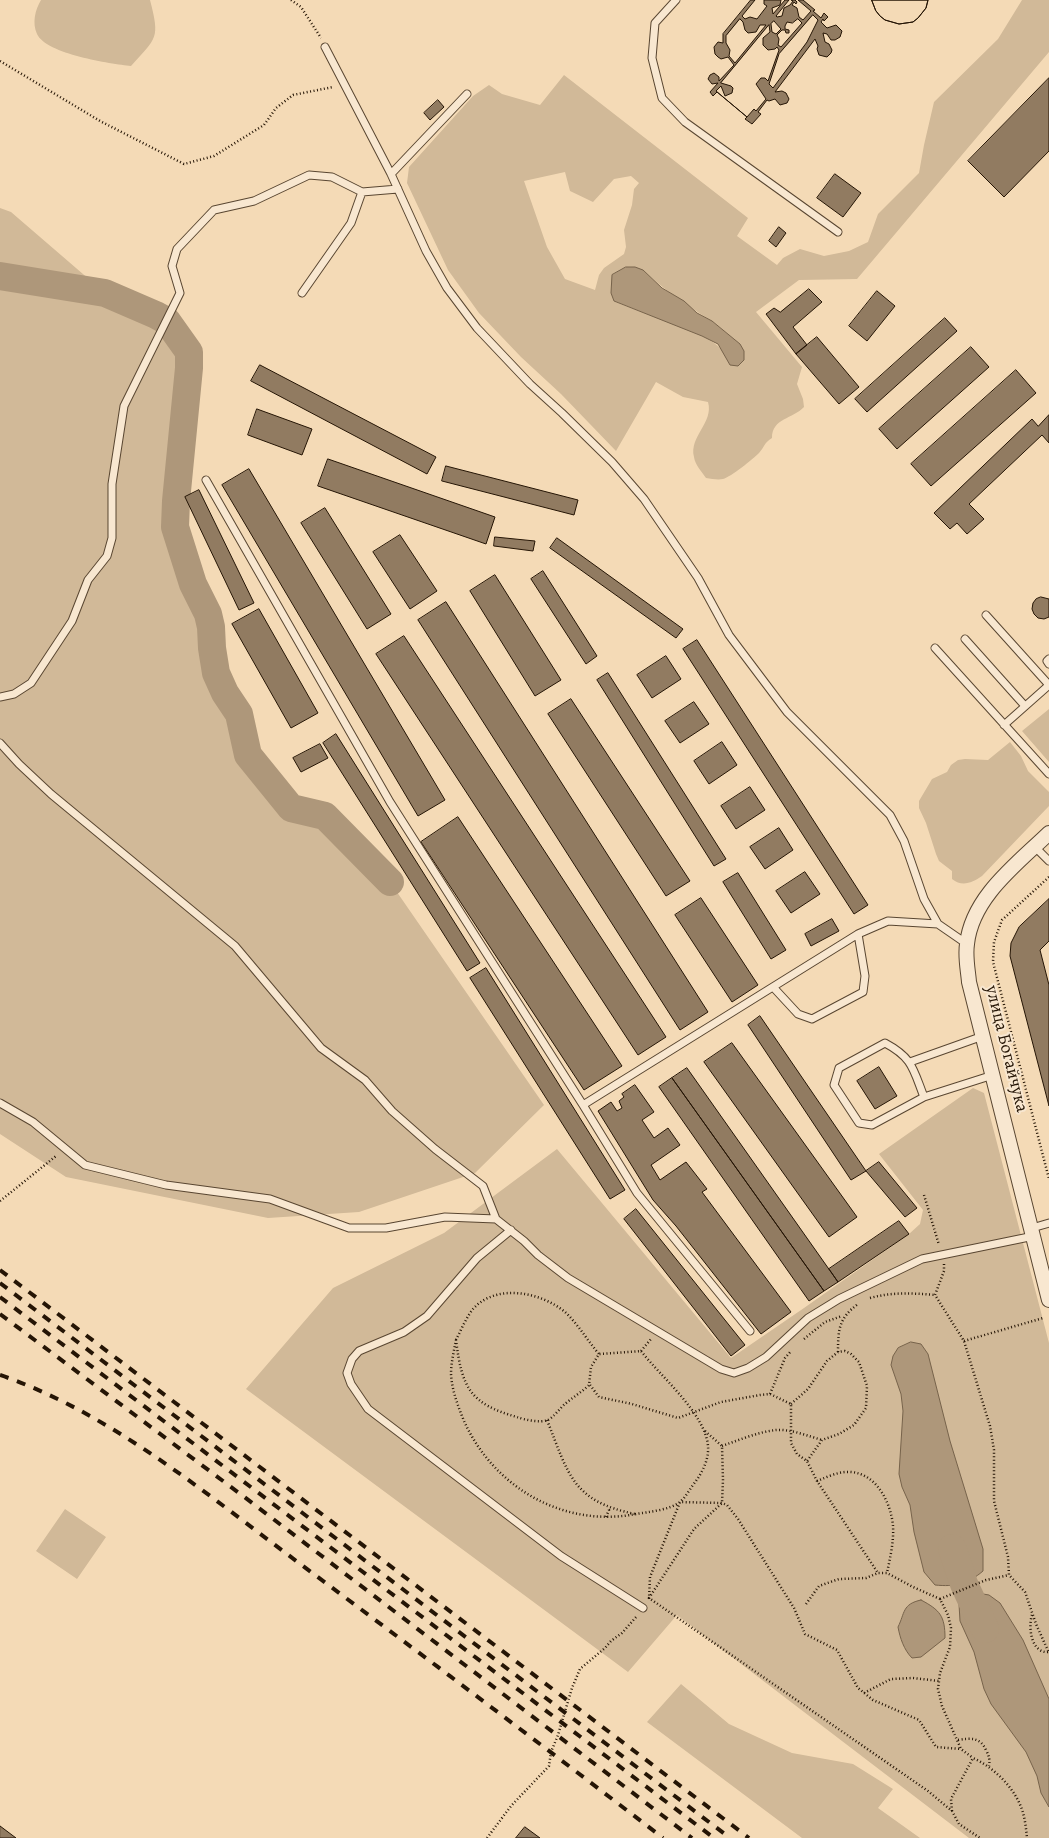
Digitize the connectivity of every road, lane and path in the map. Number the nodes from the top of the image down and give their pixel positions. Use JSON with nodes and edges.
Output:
{"nodes":[{"id":1,"x":291,"y":0,"type":"edge"},
{"id":2,"x":676,"y":0,"type":"edge"},
{"id":3,"x":325,"y":47,"type":"joint"},
{"id":4,"x":0,"y":61,"type":"edge"},
{"id":5,"x":346,"y":84,"type":"junction"},
{"id":6,"x":467,"y":94,"type":"dead end"},
{"id":7,"x":391,"y":174,"type":"junction"},
{"id":8,"x":398,"y":189,"type":"junction"},
{"id":9,"x":362,"y":192,"type":"junction"},
{"id":10,"x":838,"y":232,"type":"dead end"},
{"id":11,"x":302,"y":294,"type":"dead end"},
{"id":12,"x":206,"y":480,"type":"dead end"},
{"id":13,"x":986,"y":615,"type":"dead end"},
{"id":14,"x":965,"y":639,"type":"dead end"},
{"id":15,"x":935,"y":648,"type":"dead end"},
{"id":16,"x":1049,"y":659,"type":"edge"},
{"id":17,"x":1049,"y":664,"type":"edge"},
{"id":18,"x":0,"y":697,"type":"edge"},
{"id":19,"x":1025,"y":706,"type":"junction"},
{"id":20,"x":1004,"y":725,"type":"junction"},
{"id":21,"x":0,"y":742,"type":"edge"},
{"id":22,"x":1049,"y":774,"type":"edge"},
{"id":23,"x":1049,"y":833,"type":"edge"},
{"id":24,"x":1035,"y":847,"type":"junction"},
{"id":25,"x":1049,"y":861,"type":"edge"},
{"id":26,"x":1049,"y":877,"type":"edge"},
{"id":27,"x":938,"y":924,"type":"junction"},
{"id":28,"x":858,"y":934,"type":"junction"},
{"id":29,"x":966,"y":944,"type":"junction"},
{"id":30,"x":774,"y":987,"type":"junction"},
{"id":31,"x":983,"y":1036,"type":"junction"},
{"id":32,"x":910,"y":1062,"type":"junction"},
{"id":33,"x":993,"y":1075,"type":"junction"},
{"id":34,"x":924,"y":1097,"type":"junction"},
{"id":35,"x":0,"y":1103,"type":"edge"},
{"id":36,"x":583,"y":1105,"type":"junction"},
{"id":37,"x":65,"y":1148,"type":"junction"},
{"id":38,"x":1049,"y":1179,"type":"edge"},
{"id":39,"x":924,"y":1194,"type":"dead end"},
{"id":40,"x":0,"y":1201,"type":"edge"},
{"id":41,"x":496,"y":1219,"type":"junction"},
{"id":42,"x":1049,"y":1224,"type":"edge"},
{"id":43,"x":511,"y":1230,"type":"junction"},
{"id":44,"x":1033,"y":1232,"type":"junction"},
{"id":45,"x":942,"y":1254,"type":"junction"},
{"id":46,"x":1048,"y":1294,"type":"edge"},
{"id":47,"x":935,"y":1295,"type":"junction"},
{"id":48,"x":868,"y":1298,"type":"dead end"},
{"id":49,"x":862,"y":1302,"type":"dead end"},
{"id":50,"x":844,"y":1316,"type":"junction"},
{"id":51,"x":1043,"y":1318,"type":"dead end"},
{"id":52,"x":657,"y":1331,"type":"junction"},
{"id":53,"x":750,"y":1331,"type":"dead end"},
{"id":54,"x":456,"y":1340,"type":"junction"},
{"id":55,"x":802,"y":1341,"type":"dead end"},
{"id":56,"x":964,"y":1341,"type":"junction"},
{"id":57,"x":796,"y":1346,"type":"dead end"},
{"id":58,"x":641,"y":1351,"type":"junction"},
{"id":59,"x":838,"y":1352,"type":"junction"},
{"id":60,"x":599,"y":1354,"type":"junction"},
{"id":61,"x":462,"y":1371,"type":"junction"},
{"id":62,"x":451,"y":1373,"type":"junction"},
{"id":63,"x":590,"y":1385,"type":"junction"},
{"id":64,"x":770,"y":1394,"type":"junction"},
{"id":65,"x":791,"y":1404,"type":"junction"},
{"id":66,"x":695,"y":1412,"type":"junction"},
{"id":67,"x":547,"y":1420,"type":"junction"},
{"id":68,"x":704,"y":1430,"type":"junction"},
{"id":69,"x":791,"y":1431,"type":"junction"},
{"id":70,"x":822,"y":1440,"type":"junction"},
{"id":71,"x":722,"y":1446,"type":"junction"},
{"id":72,"x":807,"y":1461,"type":"junction"},
{"id":73,"x":817,"y":1481,"type":"junction"},
{"id":74,"x":680,"y":1502,"type":"junction"},
{"id":75,"x":722,"y":1503,"type":"junction"},
{"id":76,"x":606,"y":1506,"type":"junction"},
{"id":77,"x":638,"y":1514,"type":"junction"},
{"id":78,"x":606,"y":1517,"type":"junction"},
{"id":79,"x":878,"y":1573,"type":"junction"},
{"id":80,"x":887,"y":1573,"type":"junction"},
{"id":81,"x":1009,"y":1575,"type":"junction"},
{"id":82,"x":649,"y":1598,"type":"junction"},
{"id":83,"x":940,"y":1599,"type":"junction"},
{"id":84,"x":806,"y":1604,"type":"dead end"},
{"id":85,"x":643,"y":1608,"type":"junction"},
{"id":86,"x":1032,"y":1613,"type":"junction"},
{"id":87,"x":1049,"y":1652,"type":"edge"},
{"id":88,"x":939,"y":1680,"type":"junction"},
{"id":89,"x":864,"y":1693,"type":"junction"},
{"id":90,"x":957,"y":1740,"type":"junction"},
{"id":91,"x":961,"y":1749,"type":"junction"},
{"id":92,"x":973,"y":1758,"type":"junction"},
{"id":93,"x":989,"y":1766,"type":"junction"},
{"id":94,"x":952,"y":1811,"type":"junction"},
{"id":95,"x":487,"y":1838,"type":"edge"},
{"id":96,"x":980,"y":1838,"type":"edge"},
{"id":97,"x":1027,"y":1838,"type":"edge"}],
"edges":[{"from":1,"to":3,"type":"path"},
{"from":2,"to":10,"type":"lane"},
{"from":3,"to":5,"type":"lane"},
{"from":4,"to":5,"type":"path"},
{"from":5,"to":7,"type":"lane"},
{"from":6,"to":7,"type":"lane"},
{"from":7,"to":8,"type":"lane"},
{"from":8,"to":9,"type":"lane"},
{"from":8,"to":27,"type":"lane"},
{"from":9,"to":11,"type":"lane"},
{"from":9,"to":18,"type":"lane"},
{"from":12,"to":36,"type":"lane"},
{"from":13,"to":19,"type":"lane"},
{"from":14,"to":19,"type":"lane"},
{"from":15,"to":20,"type":"lane"},
{"from":16,"to":17,"type":"lane"},
{"from":19,"to":20,"type":"lane"},
{"from":20,"to":22,"type":"lane"},
{"from":21,"to":41,"type":"lane"},
{"from":23,"to":24,"type":"street","name":"улица Богайчука"},
{"from":24,"to":25,"type":"lane"},
{"from":24,"to":29,"type":"street","name":"улица Богайчука"},
{"from":26,"to":38,"type":"path"},
{"from":27,"to":28,"type":"lane"},
{"from":27,"to":29,"type":"lane"},
{"from":28,"to":30,"type":"lane"},
{"from":28,"to":30,"type":"lane"},
{"from":29,"to":31,"type":"street","name":"улица Богайчука"},
{"from":30,"to":36,"type":"lane"},
{"from":31,"to":32,"type":"lane"},
{"from":31,"to":33,"type":"street","name":"улица Богайчука"},
{"from":32,"to":34,"type":"lane"},
{"from":32,"to":34,"type":"lane"},
{"from":33,"to":34,"type":"lane"},
{"from":33,"to":44,"type":"street","name":"улица Богайчука"},
{"from":35,"to":37,"type":"lane"},
{"from":36,"to":53,"type":"lane"},
{"from":37,"to":40,"type":"path"},
{"from":37,"to":41,"type":"lane"},
{"from":39,"to":45,"type":"path"},
{"from":41,"to":43,"type":"lane"},
{"from":42,"to":44,"type":"lane"},
{"from":43,"to":52,"type":"lane"},
{"from":43,"to":85,"type":"lane"},
{"from":44,"to":45,"type":"lane"},
{"from":44,"to":46,"type":"street","name":"улица Богайчука"},
{"from":45,"to":47,"type":"path"},
{"from":45,"to":52,"type":"lane"},
{"from":47,"to":48,"type":"path"},
{"from":47,"to":56,"type":"path"},
{"from":49,"to":50,"type":"path"},
{"from":50,"to":55,"type":"path"},
{"from":50,"to":59,"type":"path"},
{"from":51,"to":56,"type":"path"},
{"from":52,"to":58,"type":"path"},
{"from":54,"to":60,"type":"path"},
{"from":54,"to":61,"type":"path"},
{"from":54,"to":62,"type":"path"},
{"from":56,"to":81,"type":"path"},
{"from":57,"to":64,"type":"path"},
{"from":58,"to":60,"type":"path"},
{"from":58,"to":66,"type":"path"},
{"from":59,"to":65,"type":"path"},
{"from":59,"to":70,"type":"path"},
{"from":60,"to":63,"type":"path"},
{"from":61,"to":62,"type":"path"},
{"from":61,"to":67,"type":"path"},
{"from":62,"to":78,"type":"path"},
{"from":63,"to":66,"type":"path"},
{"from":63,"to":67,"type":"path"},
{"from":64,"to":65,"type":"path"},
{"from":64,"to":66,"type":"path"},
{"from":65,"to":69,"type":"path"},
{"from":66,"to":68,"type":"path"},
{"from":67,"to":76,"type":"path"},
{"from":68,"to":71,"type":"path"},
{"from":68,"to":74,"type":"path"},
{"from":69,"to":70,"type":"path"},
{"from":69,"to":71,"type":"path"},
{"from":69,"to":72,"type":"path"},
{"from":70,"to":72,"type":"path"},
{"from":71,"to":75,"type":"path"},
{"from":72,"to":73,"type":"path"},
{"from":73,"to":79,"type":"path"},
{"from":73,"to":80,"type":"path"},
{"from":74,"to":75,"type":"path"},
{"from":74,"to":77,"type":"path"},
{"from":74,"to":82,"type":"path"},
{"from":75,"to":82,"type":"path"},
{"from":75,"to":89,"type":"path"},
{"from":76,"to":77,"type":"path"},
{"from":76,"to":78,"type":"path"},
{"from":77,"to":78,"type":"path"},
{"from":79,"to":80,"type":"path"},
{"from":79,"to":84,"type":"path"},
{"from":80,"to":83,"type":"path"},
{"from":81,"to":83,"type":"path"},
{"from":81,"to":86,"type":"path"},
{"from":82,"to":85,"type":"path"},
{"from":82,"to":94,"type":"path"},
{"from":83,"to":88,"type":"path"},
{"from":85,"to":95,"type":"path"},
{"from":86,"to":87,"type":"path"},
{"from":86,"to":87,"type":"path"},
{"from":88,"to":89,"type":"path"},
{"from":88,"to":90,"type":"path"},
{"from":89,"to":91,"type":"path"},
{"from":90,"to":91,"type":"path"},
{"from":90,"to":93,"type":"path"},
{"from":91,"to":92,"type":"path"},
{"from":92,"to":93,"type":"path"},
{"from":92,"to":94,"type":"path"},
{"from":93,"to":97,"type":"path"},
{"from":94,"to":96,"type":"path"}]}
